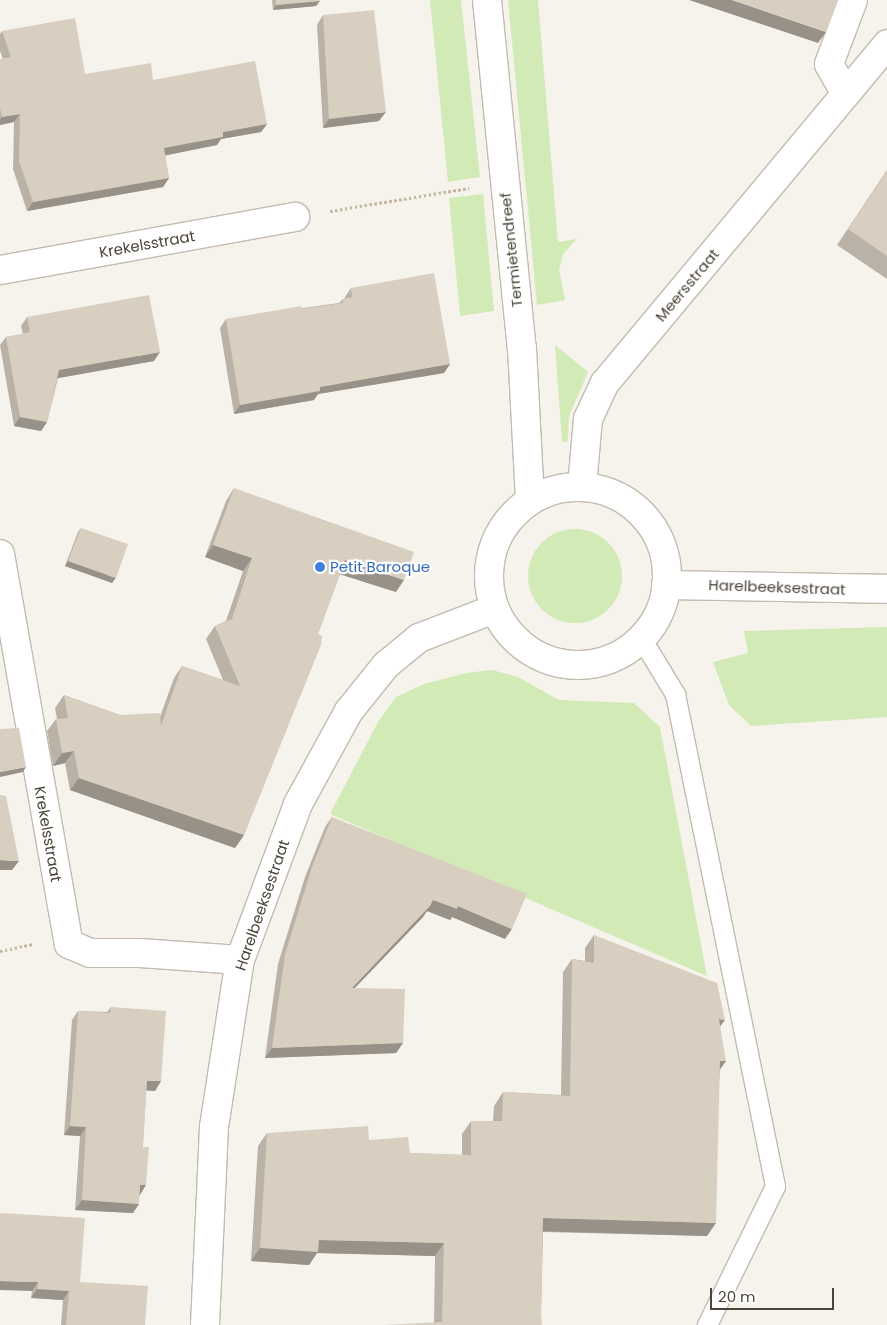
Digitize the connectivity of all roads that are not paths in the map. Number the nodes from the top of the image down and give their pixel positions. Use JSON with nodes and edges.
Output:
{"nodes":[{"id":1,"x":488,"y":0,"type":"edge"},
{"id":2,"x":853,"y":0,"type":"edge"},
{"id":3,"x":887,"y":44,"type":"edge"},
{"id":4,"x":841,"y":99,"type":"junction"},
{"id":5,"x":295,"y":217,"type":"road end"},
{"id":6,"x":0,"y":270,"type":"edge"},
{"id":7,"x":582,"y":487,"type":"junction"},
{"id":8,"x":530,"y":501,"type":"junction"},
{"id":9,"x":0,"y":554,"type":"edge"},
{"id":10,"x":666,"y":585,"type":"junction"},
{"id":11,"x":887,"y":589,"type":"edge"},
{"id":12,"x":494,"y":609,"type":"junction"},
{"id":13,"x":641,"y":638,"type":"junction"},
{"id":14,"x":240,"y":960,"type":"junction"},
{"id":15,"x":205,"y":1325,"type":"edge"},
{"id":16,"x":707,"y":1325,"type":"edge"}],
"edges":[{"from":1,"to":8,"type":"street","name":"Termietendreef"},
{"from":2,"to":4,"type":"street"},
{"from":3,"to":4,"type":"street","name":"Meersstraat"},
{"from":4,"to":7,"type":"street","name":"Meersstraat"},
{"from":5,"to":6,"type":"street","name":"Krekelsstraat"},
{"from":7,"to":8,"type":"street"},
{"from":7,"to":10,"type":"street"},
{"from":8,"to":12,"type":"street"},
{"from":9,"to":14,"type":"street","name":"Krekelsstraat"},
{"from":10,"to":11,"type":"street","name":"Harelbeeksestraat"},
{"from":10,"to":13,"type":"street"},
{"from":12,"to":13,"type":"street"},
{"from":12,"to":14,"type":"street","name":"Harelbeeksestraat"},
{"from":13,"to":16,"type":"lane"},
{"from":14,"to":15,"type":"street","name":"Harelbeeksestraat"}]}
